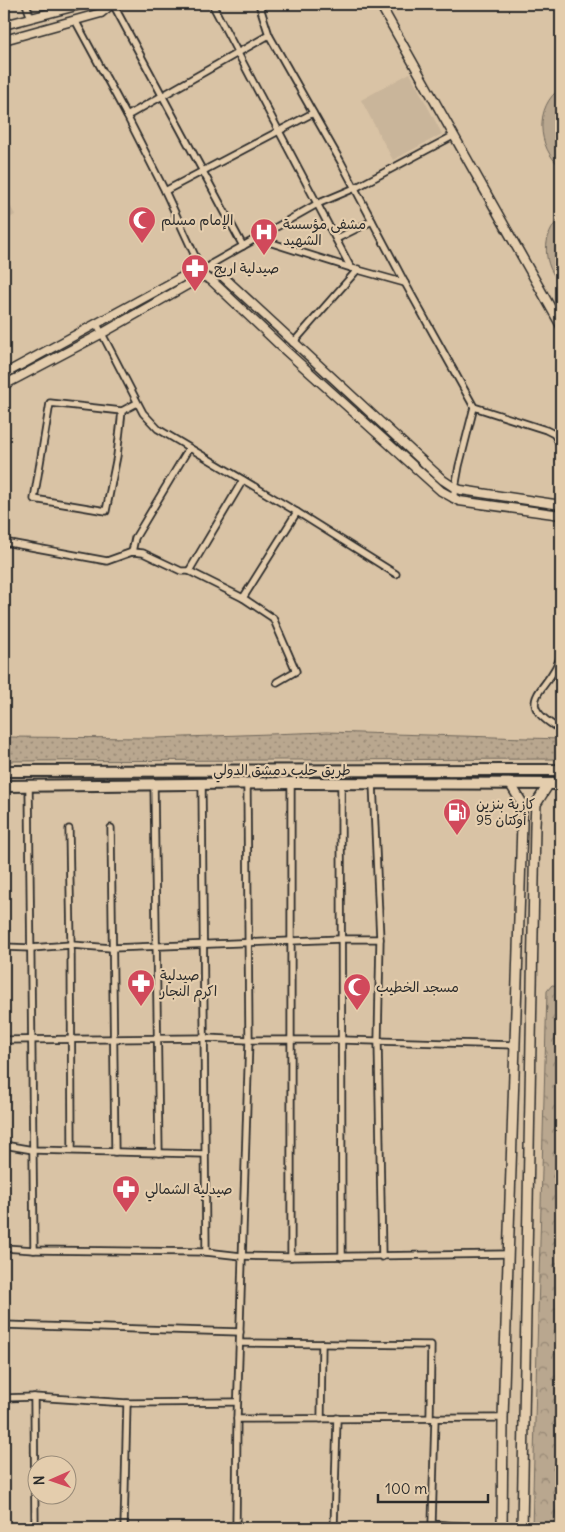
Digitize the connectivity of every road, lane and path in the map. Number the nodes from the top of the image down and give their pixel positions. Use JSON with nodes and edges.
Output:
{"nodes":[{"id":1,"x":26,"y":4,"type":"edge"},
{"id":2,"x":84,"y":4,"type":"edge"},
{"id":3,"x":112,"y":4,"type":"edge"},
{"id":4,"x":212,"y":4,"type":"edge"},
{"id":5,"x":259,"y":4,"type":"edge"},
{"id":6,"x":380,"y":4,"type":"edge"},
{"id":7,"x":4,"y":14,"type":"edge"},
{"id":8,"x":31,"y":18,"type":"junction"},
{"id":9,"x":75,"y":20,"type":"junction"},
{"id":10,"x":5,"y":25,"type":"edge"},
{"id":11,"x":269,"y":35,"type":"junction"},
{"id":12,"x":4,"y":40,"type":"edge"},
{"id":13,"x":238,"y":54,"type":"junction"},
{"id":14,"x":161,"y":96,"type":"junction"},
{"id":15,"x":313,"y":113,"type":"junction"},
{"id":16,"x":127,"y":116,"type":"junction"},
{"id":17,"x":279,"y":131,"type":"junction"},
{"id":18,"x":453,"y":136,"type":"junction"},
{"id":19,"x":202,"y":171,"type":"junction"},
{"id":20,"x":355,"y":188,"type":"junction"},
{"id":21,"x":165,"y":191,"type":"junction"},
{"id":22,"x":317,"y":204,"type":"junction"},
{"id":23,"x":372,"y":221,"type":"junction"},
{"id":24,"x":256,"y":238,"type":"junction"},
{"id":25,"x":336,"y":239,"type":"junction"},
{"id":26,"x":243,"y":246,"type":"junction"},
{"id":27,"x":351,"y":268,"type":"junction"},
{"id":28,"x":358,"y":270,"type":"junction"},
{"id":29,"x":203,"y":271,"type":"junction"},
{"id":30,"x":405,"y":282,"type":"junction"},
{"id":31,"x":97,"y":324,"type":"junction"},
{"id":32,"x":561,"y":326,"type":"edge"},
{"id":33,"x":101,"y":334,"type":"junction"},
{"id":34,"x":293,"y":343,"type":"junction"},
{"id":35,"x":4,"y":374,"type":"edge"},
{"id":36,"x":4,"y":385,"type":"edge"},
{"id":37,"x":137,"y":403,"type":"junction"},
{"id":38,"x":474,"y":407,"type":"junction"},
{"id":39,"x":122,"y":411,"type":"junction"},
{"id":40,"x":561,"y":445,"type":"edge"},
{"id":41,"x":189,"y":448,"type":"junction"},
{"id":42,"x":243,"y":480,"type":"junction"},
{"id":43,"x":455,"y":488,"type":"junction"},
{"id":44,"x":453,"y":499,"type":"junction"},
{"id":45,"x":561,"y":505,"type":"edge"},
{"id":46,"x":297,"y":512,"type":"junction"},
{"id":47,"x":561,"y":515,"type":"edge"},
{"id":48,"x":4,"y":542,"type":"edge"},
{"id":49,"x":132,"y":552,"type":"junction"},
{"id":50,"x":189,"y":571,"type":"junction"},
{"id":51,"x":396,"y":574,"type":"dead end"},
{"id":52,"x":243,"y":598,"type":"junction"},
{"id":53,"x":561,"y":655,"type":"edge"},
{"id":54,"x":277,"y":682,"type":"dead end"},
{"id":55,"x":561,"y":730,"type":"edge"},
{"id":56,"x":561,"y":770,"type":"edge"},
{"id":57,"x":4,"y":771,"type":"edge"},
{"id":58,"x":291,"y":783,"type":"junction"},
{"id":59,"x":154,"y":784,"type":"junction"},
{"id":60,"x":247,"y":784,"type":"junction"},
{"id":61,"x":341,"y":784,"type":"junction"},
{"id":62,"x":372,"y":784,"type":"junction"},
{"id":63,"x":548,"y":784,"type":"junction"},
{"id":64,"x":561,"y":784,"type":"edge"},
{"id":65,"x":202,"y":785,"type":"junction"},
{"id":66,"x":511,"y":785,"type":"junction"},
{"id":67,"x":4,"y":786,"type":"edge"},
{"id":68,"x":29,"y":786,"type":"junction"},
{"id":69,"x":111,"y":828,"type":"dead end"},
{"id":70,"x":69,"y":829,"type":"dead end"},
{"id":71,"x":341,"y":939,"type":"junction"},
{"id":72,"x":380,"y":940,"type":"junction"},
{"id":73,"x":248,"y":942,"type":"junction"},
{"id":74,"x":291,"y":942,"type":"junction"},
{"id":75,"x":204,"y":944,"type":"junction"},
{"id":76,"x":71,"y":945,"type":"junction"},
{"id":77,"x":156,"y":945,"type":"junction"},
{"id":78,"x":4,"y":947,"type":"edge"},
{"id":79,"x":31,"y":948,"type":"junction"},
{"id":80,"x":112,"y":948,"type":"junction"},
{"id":81,"x":158,"y":1038,"type":"junction"},
{"id":82,"x":205,"y":1038,"type":"junction"},
{"id":83,"x":71,"y":1039,"type":"junction"},
{"id":84,"x":114,"y":1039,"type":"junction"},
{"id":85,"x":4,"y":1040,"type":"edge"},
{"id":86,"x":32,"y":1040,"type":"junction"},
{"id":87,"x":249,"y":1040,"type":"junction"},
{"id":88,"x":291,"y":1040,"type":"junction"},
{"id":89,"x":342,"y":1040,"type":"junction"},
{"id":90,"x":378,"y":1042,"type":"junction"},
{"id":91,"x":515,"y":1045,"type":"junction"},
{"id":92,"x":4,"y":1145,"type":"edge"},
{"id":93,"x":33,"y":1150,"type":"junction"},
{"id":94,"x":72,"y":1150,"type":"junction"},
{"id":95,"x":115,"y":1152,"type":"junction"},
{"id":96,"x":159,"y":1154,"type":"junction"},
{"id":97,"x":206,"y":1154,"type":"junction"},
{"id":98,"x":4,"y":1248,"type":"edge"},
{"id":99,"x":34,"y":1250,"type":"junction"},
{"id":100,"x":206,"y":1252,"type":"junction"},
{"id":101,"x":509,"y":1254,"type":"junction"},
{"id":102,"x":241,"y":1256,"type":"junction"},
{"id":103,"x":291,"y":1257,"type":"junction"},
{"id":104,"x":342,"y":1257,"type":"junction"},
{"id":105,"x":382,"y":1257,"type":"junction"},
{"id":106,"x":4,"y":1326,"type":"edge"},
{"id":107,"x":240,"y":1332,"type":"junction"},
{"id":108,"x":240,"y":1343,"type":"junction"},
{"id":109,"x":322,"y":1344,"type":"junction"},
{"id":110,"x":34,"y":1397,"type":"junction"},
{"id":111,"x":4,"y":1398,"type":"edge"},
{"id":112,"x":238,"y":1402,"type":"junction"},
{"id":113,"x":127,"y":1403,"type":"junction"},
{"id":114,"x":321,"y":1418,"type":"junction"},
{"id":115,"x":337,"y":1418,"type":"junction"},
{"id":116,"x":432,"y":1418,"type":"junction"},
{"id":117,"x":503,"y":1418,"type":"junction"},
{"id":118,"x":237,"y":1419,"type":"junction"},
{"id":119,"x":36,"y":1528,"type":"edge"},
{"id":120,"x":124,"y":1528,"type":"edge"},
{"id":121,"x":236,"y":1528,"type":"edge"},
{"id":122,"x":334,"y":1528,"type":"edge"},
{"id":123,"x":482,"y":1528,"type":"edge"},
{"id":124,"x":502,"y":1528,"type":"edge"},
{"id":125,"x":522,"y":1528,"type":"edge"}],
"edges":[{"from":1,"to":8,"type":"street"},
{"from":2,"to":8,"type":"street"},
{"from":3,"to":9,"type":"street"},
{"from":3,"to":14,"type":"street"},
{"from":4,"to":13,"type":"street"},
{"from":5,"to":11,"type":"street"},
{"from":6,"to":18,"type":"street"},
{"from":7,"to":10,"type":"street"},
{"from":8,"to":10,"type":"street"},
{"from":9,"to":12,"type":"street"},
{"from":9,"to":16,"type":"street"},
{"from":11,"to":13,"type":"street"},
{"from":11,"to":15,"type":"street"},
{"from":13,"to":14,"type":"street"},
{"from":13,"to":17,"type":"street"},
{"from":14,"to":16,"type":"street"},
{"from":14,"to":19,"type":"street"},
{"from":15,"to":17,"type":"street"},
{"from":15,"to":20,"type":"street"},
{"from":16,"to":21,"type":"street"},
{"from":17,"to":19,"type":"street"},
{"from":17,"to":22,"type":"street"},
{"from":18,"to":20,"type":"street"},
{"from":18,"to":32,"type":"street"},
{"from":19,"to":21,"type":"street"},
{"from":19,"to":26,"type":"street"},
{"from":20,"to":22,"type":"street"},
{"from":20,"to":23,"type":"street"},
{"from":21,"to":29,"type":"street"},
{"from":22,"to":24,"type":"street"},
{"from":22,"to":25,"type":"street"},
{"from":23,"to":25,"type":"street"},
{"from":23,"to":30,"type":"street"},
{"from":24,"to":26,"type":"street"},
{"from":24,"to":27,"type":"street"},
{"from":25,"to":27,"type":"street"},
{"from":26,"to":29,"type":"street"},
{"from":27,"to":28,"type":"street"},
{"from":28,"to":30,"type":"street"},
{"from":28,"to":34,"type":"street"},
{"from":29,"to":31,"type":"street"},
{"from":29,"to":33,"type":"street"},
{"from":29,"to":34,"type":"street"},
{"from":29,"to":44,"type":"street"},
{"from":30,"to":38,"type":"street"},
{"from":31,"to":33,"type":"street"},
{"from":31,"to":35,"type":"street"},
{"from":33,"to":36,"type":"street"},
{"from":33,"to":37,"type":"street"},
{"from":34,"to":43,"type":"street"},
{"from":37,"to":39,"type":"street"},
{"from":37,"to":41,"type":"street"},
{"from":38,"to":40,"type":"street"},
{"from":38,"to":43,"type":"street"},
{"from":39,"to":39,"type":"street"},
{"from":41,"to":42,"type":"street"},
{"from":41,"to":49,"type":"street"},
{"from":42,"to":46,"type":"street"},
{"from":42,"to":50,"type":"street"},
{"from":43,"to":44,"type":"street"},
{"from":43,"to":45,"type":"street"},
{"from":44,"to":47,"type":"street"},
{"from":46,"to":51,"type":"street"},
{"from":46,"to":52,"type":"street"},
{"from":48,"to":49,"type":"street"},
{"from":49,"to":50,"type":"street"},
{"from":50,"to":52,"type":"street"},
{"from":52,"to":54,"type":"street"},
{"from":53,"to":55,"type":"street"},
{"from":56,"to":57,"type":"highway","name":"طريق حلب دمشق الدولي"},
{"from":58,"to":60,"type":"highway","name":"طريق حلب دمشق الدولي"},
{"from":58,"to":61,"type":"highway","name":"طريق حلب دمشق الدولي"},
{"from":58,"to":74,"type":"street"},
{"from":59,"to":65,"type":"highway","name":"طريق حلب دمشق الدولي"},
{"from":59,"to":68,"type":"highway","name":"طريق حلب دمشق الدولي"},
{"from":59,"to":77,"type":"street"},
{"from":60,"to":65,"type":"highway","name":"طريق حلب دمشق الدولي"},
{"from":60,"to":73,"type":"street"},
{"from":61,"to":62,"type":"highway","name":"طريق حلب دمشق الدولي"},
{"from":61,"to":71,"type":"street"},
{"from":62,"to":66,"type":"highway","name":"طريق حلب دمشق الدولي"},
{"from":62,"to":72,"type":"street"},
{"from":63,"to":64,"type":"highway","name":"طريق حلب دمشق الدولي"},
{"from":63,"to":66,"type":"highway","name":"طريق حلب دمشق الدولي"},
{"from":63,"to":125,"type":"main road"},
{"from":65,"to":75,"type":"street"},
{"from":66,"to":91,"type":"main road"},
{"from":67,"to":68,"type":"highway","name":"طريق حلب دمشق الدولي"},
{"from":68,"to":79,"type":"street"},
{"from":69,"to":80,"type":"street"},
{"from":70,"to":76,"type":"street"},
{"from":71,"to":72,"type":"street"},
{"from":71,"to":74,"type":"street"},
{"from":71,"to":89,"type":"street"},
{"from":72,"to":90,"type":"street"},
{"from":73,"to":74,"type":"street"},
{"from":73,"to":75,"type":"street"},
{"from":73,"to":87,"type":"street"},
{"from":74,"to":88,"type":"street"},
{"from":75,"to":77,"type":"street"},
{"from":75,"to":82,"type":"street"},
{"from":76,"to":79,"type":"street"},
{"from":76,"to":80,"type":"street"},
{"from":76,"to":83,"type":"street"},
{"from":77,"to":80,"type":"street"},
{"from":77,"to":81,"type":"street"},
{"from":78,"to":79,"type":"street"},
{"from":79,"to":86,"type":"street"},
{"from":80,"to":84,"type":"street"},
{"from":81,"to":82,"type":"street"},
{"from":81,"to":84,"type":"street"},
{"from":81,"to":96,"type":"street"},
{"from":82,"to":87,"type":"street"},
{"from":82,"to":97,"type":"street"},
{"from":83,"to":84,"type":"street"},
{"from":83,"to":86,"type":"street"},
{"from":83,"to":94,"type":"street"},
{"from":84,"to":95,"type":"street"},
{"from":85,"to":86,"type":"street"},
{"from":86,"to":93,"type":"street"},
{"from":87,"to":88,"type":"street"},
{"from":87,"to":102,"type":"street"},
{"from":88,"to":89,"type":"street"},
{"from":88,"to":103,"type":"street"},
{"from":89,"to":90,"type":"street"},
{"from":89,"to":104,"type":"street"},
{"from":90,"to":91,"type":"street"},
{"from":90,"to":105,"type":"street"},
{"from":91,"to":101,"type":"main road"},
{"from":92,"to":93,"type":"street"},
{"from":93,"to":94,"type":"street"},
{"from":93,"to":99,"type":"street"},
{"from":94,"to":95,"type":"street"},
{"from":95,"to":96,"type":"street"},
{"from":96,"to":97,"type":"street"},
{"from":97,"to":100,"type":"street"},
{"from":98,"to":99,"type":"street"},
{"from":99,"to":100,"type":"street"},
{"from":100,"to":102,"type":"street"},
{"from":101,"to":105,"type":"street"},
{"from":101,"to":117,"type":"main road"},
{"from":102,"to":103,"type":"street"},
{"from":102,"to":107,"type":"street"},
{"from":103,"to":104,"type":"street"},
{"from":104,"to":105,"type":"street"},
{"from":106,"to":107,"type":"street"},
{"from":107,"to":108,"type":"street"},
{"from":108,"to":109,"type":"street"},
{"from":108,"to":112,"type":"street"},
{"from":109,"to":114,"type":"street"},
{"from":109,"to":116,"type":"street"},
{"from":110,"to":111,"type":"street"},
{"from":110,"to":113,"type":"street"},
{"from":110,"to":119,"type":"street"},
{"from":112,"to":113,"type":"street"},
{"from":112,"to":118,"type":"street"},
{"from":113,"to":120,"type":"street"},
{"from":114,"to":115,"type":"street"},
{"from":114,"to":118,"type":"street"},
{"from":115,"to":116,"type":"street"},
{"from":115,"to":122,"type":"street"},
{"from":116,"to":117,"type":"street"},
{"from":116,"to":123,"type":"street"},
{"from":117,"to":124,"type":"main road"},
{"from":118,"to":121,"type":"street"}]}
